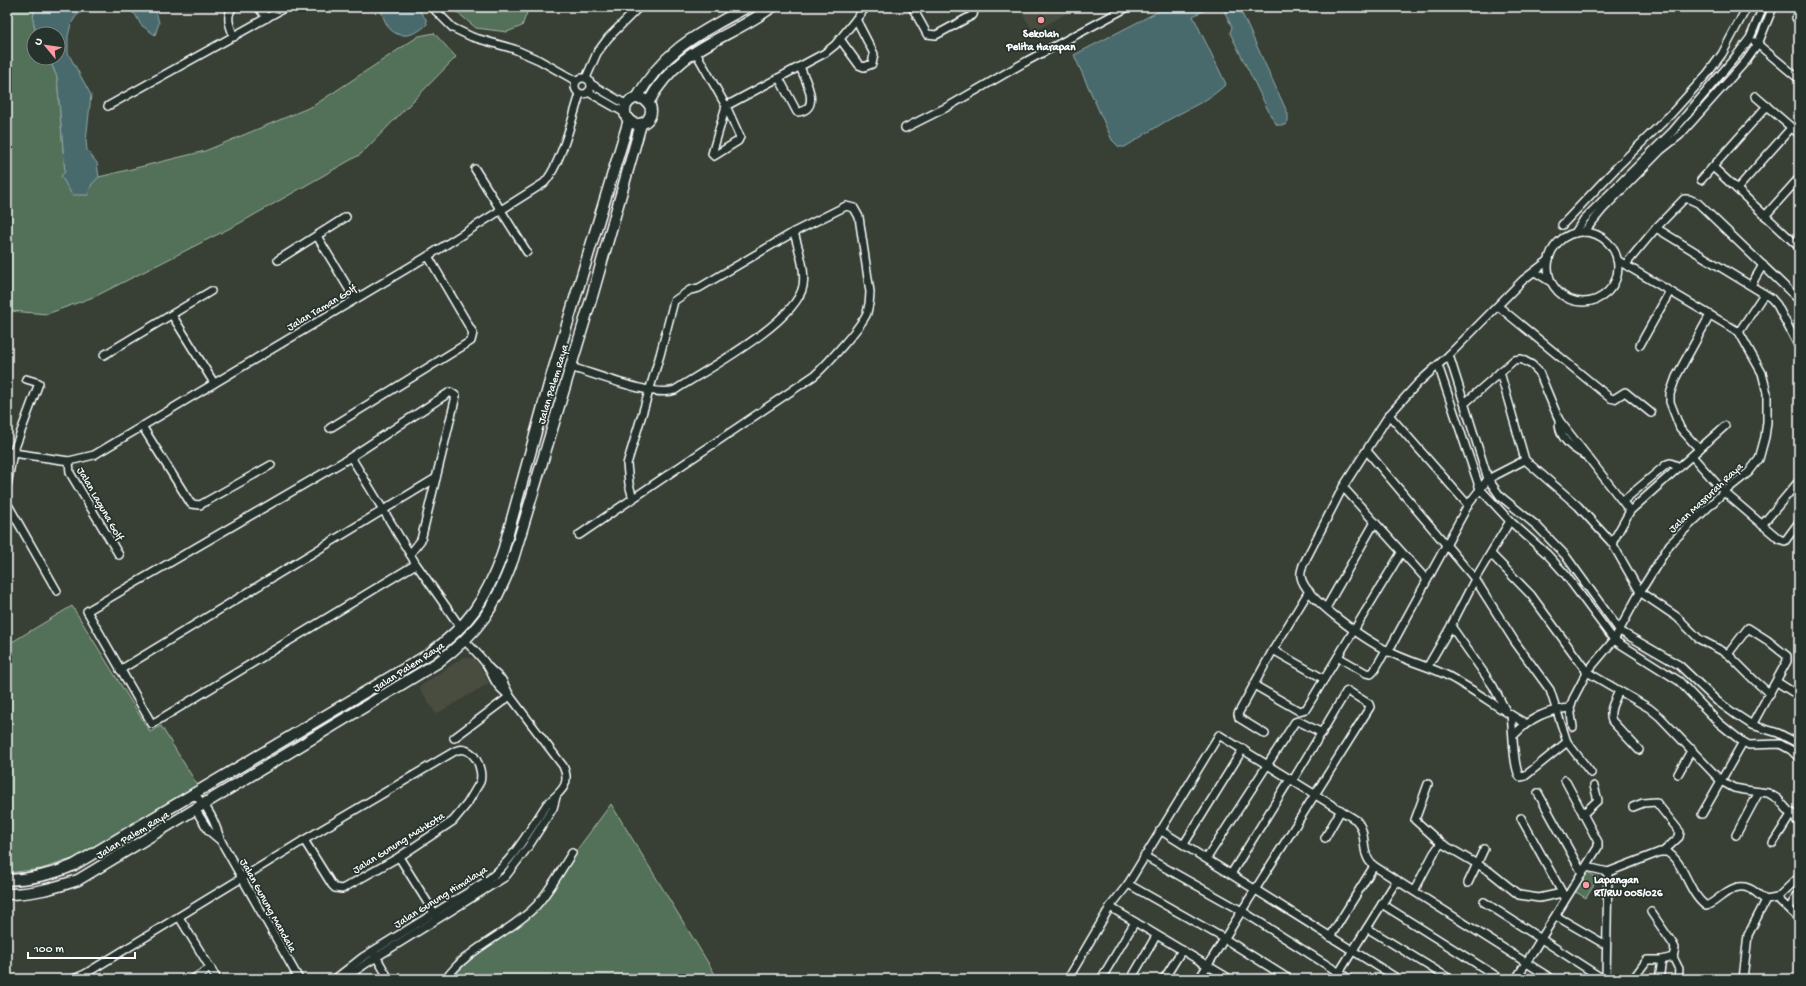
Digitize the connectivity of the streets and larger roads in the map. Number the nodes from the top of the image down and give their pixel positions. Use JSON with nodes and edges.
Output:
{"nodes":[{"id":1,"x":233,"y":7,"type":"edge"},
{"id":2,"x":258,"y":7,"type":"edge"},
{"id":3,"x":286,"y":7,"type":"edge"},
{"id":4,"x":432,"y":7,"type":"edge"},
{"id":5,"x":639,"y":7,"type":"edge"},
{"id":6,"x":747,"y":7,"type":"edge"},
{"id":7,"x":772,"y":7,"type":"edge"},
{"id":8,"x":866,"y":7,"type":"edge"},
{"id":9,"x":912,"y":7,"type":"edge"},
{"id":10,"x":975,"y":7,"type":"edge"},
{"id":11,"x":1128,"y":7,"type":"edge"},
{"id":12,"x":1747,"y":7,"type":"edge"},
{"id":13,"x":1763,"y":7,"type":"edge"},
{"id":14,"x":1773,"y":7,"type":"edge"},
{"id":15,"x":267,"y":18,"type":"junction"},
{"id":16,"x":856,"y":20,"type":"junction"},
{"id":17,"x":234,"y":37,"type":"junction"},
{"id":18,"x":1750,"y":38,"type":"junction"},
{"id":19,"x":840,"y":39,"type":"junction"},
{"id":20,"x":1758,"y":44,"type":"junction"},
{"id":21,"x":695,"y":51,"type":"junction"},
{"id":22,"x":800,"y":67,"type":"junction"},
{"id":23,"x":586,"y":78,"type":"junction"},
{"id":24,"x":779,"y":78,"type":"junction"},
{"id":25,"x":1799,"y":79,"type":"edge"},
{"id":26,"x":576,"y":81,"type":"junction"},
{"id":27,"x":591,"y":84,"type":"junction"},
{"id":28,"x":588,"y":92,"type":"junction"},
{"id":29,"x":580,"y":94,"type":"junction"},
{"id":30,"x":1755,"y":96,"type":"dead end"},
{"id":31,"x":637,"y":98,"type":"junction"},
{"id":32,"x":648,"y":103,"type":"junction"},
{"id":33,"x":108,"y":106,"type":"dead end"},
{"id":34,"x":726,"y":106,"type":"junction"},
{"id":35,"x":1767,"y":106,"type":"junction"},
{"id":36,"x":627,"y":112,"type":"junction"},
{"id":37,"x":1683,"y":119,"type":"junction"},
{"id":38,"x":641,"y":124,"type":"junction"},
{"id":39,"x":1689,"y":125,"type":"junction"},
{"id":40,"x":906,"y":128,"type":"dead end"},
{"id":41,"x":1792,"y":128,"type":"junction"},
{"id":42,"x":1799,"y":134,"type":"edge"},
{"id":43,"x":1712,"y":166,"type":"junction"},
{"id":44,"x":475,"y":169,"type":"dead end"},
{"id":45,"x":1799,"y":178,"type":"edge"},
{"id":46,"x":1701,"y":180,"type":"dead end"},
{"id":47,"x":1737,"y":189,"type":"junction"},
{"id":48,"x":500,"y":210,"type":"junction"},
{"id":49,"x":1765,"y":216,"type":"junction"},
{"id":50,"x":346,"y":218,"type":"dead end"},
{"id":51,"x":1562,"y":225,"type":"dead end"},
{"id":52,"x":1656,"y":228,"type":"junction"},
{"id":53,"x":794,"y":232,"type":"junction"},
{"id":54,"x":1584,"y":232,"type":"junction"},
{"id":55,"x":1575,"y":233,"type":"junction"},
{"id":56,"x":1799,"y":235,"type":"edge"},
{"id":57,"x":317,"y":236,"type":"junction"},
{"id":58,"x":1792,"y":240,"type":"junction"},
{"id":59,"x":1799,"y":247,"type":"edge"},
{"id":60,"x":527,"y":252,"type":"dead end"},
{"id":61,"x":428,"y":256,"type":"junction"},
{"id":62,"x":278,"y":260,"type":"dead end"},
{"id":63,"x":1549,"y":260,"type":"junction"},
{"id":64,"x":1617,"y":260,"type":"junction"},
{"id":65,"x":1626,"y":264,"type":"junction"},
{"id":66,"x":1763,"y":265,"type":"junction"},
{"id":67,"x":1534,"y":272,"type":"junction"},
{"id":68,"x":1551,"y":282,"type":"junction"},
{"id":69,"x":1751,"y":285,"type":"junction"},
{"id":70,"x":211,"y":290,"type":"dead end"},
{"id":71,"x":1670,"y":291,"type":"junction"},
{"id":72,"x":1764,"y":294,"type":"junction"},
{"id":73,"x":355,"y":299,"type":"junction"},
{"id":74,"x":1799,"y":300,"type":"edge"},
{"id":75,"x":1498,"y":306,"type":"junction"},
{"id":76,"x":172,"y":315,"type":"junction"},
{"id":77,"x":1710,"y":315,"type":"junction"},
{"id":78,"x":1740,"y":332,"type":"junction"},
{"id":79,"x":1640,"y":345,"type":"dead end"},
{"id":80,"x":1799,"y":347,"type":"edge"},
{"id":81,"x":104,"y":355,"type":"dead end"},
{"id":82,"x":1449,"y":355,"type":"junction"},
{"id":83,"x":1438,"y":365,"type":"junction"},
{"id":84,"x":570,"y":367,"type":"junction"},
{"id":85,"x":1500,"y":372,"type":"junction"},
{"id":86,"x":26,"y":379,"type":"dead end"},
{"id":87,"x":214,"y":383,"type":"junction"},
{"id":88,"x":649,"y":390,"type":"junction"},
{"id":89,"x":1465,"y":403,"type":"junction"},
{"id":90,"x":1651,"y":413,"type":"dead end"},
{"id":91,"x":1389,"y":415,"type":"junction"},
{"id":92,"x":142,"y":426,"type":"junction"},
{"id":93,"x":1726,"y":426,"type":"dead end"},
{"id":94,"x":330,"y":428,"type":"dead end"},
{"id":95,"x":1699,"y":449,"type":"junction"},
{"id":96,"x":1367,"y":451,"type":"junction"},
{"id":97,"x":10,"y":452,"type":"edge"},
{"id":98,"x":1692,"y":456,"type":"junction"},
{"id":99,"x":351,"y":457,"type":"junction"},
{"id":100,"x":69,"y":460,"type":"junction"},
{"id":101,"x":1525,"y":460,"type":"junction"},
{"id":102,"x":270,"y":464,"type":"dead end"},
{"id":103,"x":1680,"y":467,"type":"junction"},
{"id":104,"x":436,"y":478,"type":"junction"},
{"id":105,"x":1488,"y":479,"type":"junction"},
{"id":106,"x":1799,"y":481,"type":"edge"},
{"id":107,"x":7,"y":485,"type":"edge"},
{"id":108,"x":1344,"y":487,"type":"junction"},
{"id":109,"x":1480,"y":489,"type":"junction"},
{"id":110,"x":1724,"y":492,"type":"junction"},
{"id":111,"x":633,"y":499,"type":"junction"},
{"id":112,"x":1623,"y":501,"type":"junction"},
{"id":113,"x":7,"y":503,"type":"edge"},
{"id":114,"x":1468,"y":505,"type":"junction"},
{"id":115,"x":384,"y":511,"type":"junction"},
{"id":116,"x":1630,"y":511,"type":"junction"},
{"id":117,"x":1510,"y":521,"type":"junction"},
{"id":118,"x":1375,"y":522,"type":"junction"},
{"id":119,"x":1799,"y":522,"type":"edge"},
{"id":120,"x":1762,"y":524,"type":"junction"},
{"id":121,"x":579,"y":535,"type":"dead end"},
{"id":122,"x":1612,"y":543,"type":"junction"},
{"id":123,"x":1448,"y":546,"type":"junction"},
{"id":124,"x":1401,"y":553,"type":"junction"},
{"id":125,"x":410,"y":554,"type":"junction"},
{"id":126,"x":1491,"y":554,"type":"junction"},
{"id":127,"x":119,"y":555,"type":"dead end"},
{"id":128,"x":416,"y":564,"type":"junction"},
{"id":129,"x":1475,"y":579,"type":"junction"},
{"id":130,"x":1427,"y":580,"type":"junction"},
{"id":131,"x":57,"y":591,"type":"dead end"},
{"id":132,"x":1309,"y":591,"type":"junction"},
{"id":133,"x":1640,"y":592,"type":"junction"},
{"id":134,"x":1326,"y":608,"type":"junction"},
{"id":135,"x":1451,"y":626,"type":"junction"},
{"id":136,"x":461,"y":628,"type":"junction"},
{"id":137,"x":1354,"y":630,"type":"junction"},
{"id":138,"x":1620,"y":631,"type":"junction"},
{"id":139,"x":1614,"y":640,"type":"junction"},
{"id":140,"x":464,"y":641,"type":"junction"},
{"id":141,"x":1273,"y":650,"type":"junction"},
{"id":142,"x":1387,"y":651,"type":"junction"},
{"id":143,"x":1728,"y":654,"type":"junction"},
{"id":144,"x":1338,"y":657,"type":"junction"},
{"id":145,"x":1428,"y":666,"type":"junction"},
{"id":146,"x":120,"y":670,"type":"junction"},
{"id":147,"x":1587,"y":672,"type":"junction"},
{"id":148,"x":1324,"y":680,"type":"junction"},
{"id":149,"x":1777,"y":682,"type":"junction"},
{"id":150,"x":1254,"y":685,"type":"junction"},
{"id":151,"x":1619,"y":690,"type":"junction"},
{"id":152,"x":1770,"y":694,"type":"junction"},
{"id":153,"x":510,"y":696,"type":"junction"},
{"id":154,"x":1799,"y":696,"type":"edge"},
{"id":155,"x":1570,"y":708,"type":"junction"},
{"id":156,"x":1556,"y":709,"type":"junction"},
{"id":157,"x":1509,"y":714,"type":"junction"},
{"id":158,"x":1525,"y":723,"type":"junction"},
{"id":159,"x":1752,"y":724,"type":"junction"},
{"id":160,"x":1573,"y":727,"type":"dead end"},
{"id":161,"x":1322,"y":733,"type":"junction"},
{"id":162,"x":1265,"y":734,"type":"dead end"},
{"id":163,"x":1514,"y":735,"type":"junction"},
{"id":164,"x":454,"y":738,"type":"dead end"},
{"id":165,"x":1567,"y":742,"type":"junction"},
{"id":166,"x":1743,"y":742,"type":"junction"},
{"id":167,"x":1799,"y":744,"type":"edge"},
{"id":168,"x":1243,"y":749,"type":"junction"},
{"id":169,"x":1692,"y":749,"type":"junction"},
{"id":170,"x":1639,"y":750,"type":"dead end"},
{"id":171,"x":1799,"y":758,"type":"edge"},
{"id":172,"x":1267,"y":764,"type":"junction"},
{"id":173,"x":1591,"y":773,"type":"dead end"},
{"id":174,"x":1678,"y":774,"type":"dead end"},
{"id":175,"x":1291,"y":780,"type":"junction"},
{"id":176,"x":1565,"y":780,"type":"dead end"},
{"id":177,"x":1721,"y":781,"type":"junction"},
{"id":178,"x":1428,"y":784,"type":"dead end"},
{"id":179,"x":211,"y":785,"type":"junction"},
{"id":180,"x":1594,"y":786,"type":"dead end"},
{"id":181,"x":1760,"y":792,"type":"junction"},
{"id":182,"x":1538,"y":793,"type":"dead end"},
{"id":183,"x":1316,"y":794,"type":"junction"},
{"id":184,"x":193,"y":795,"type":"junction"},
{"id":185,"x":218,"y":796,"type":"junction"},
{"id":186,"x":199,"y":807,"type":"junction"},
{"id":187,"x":1633,"y":807,"type":"dead end"},
{"id":188,"x":1342,"y":810,"type":"junction"},
{"id":189,"x":1792,"y":813,"type":"junction"},
{"id":190,"x":1583,"y":814,"type":"junction"},
{"id":191,"x":1702,"y":814,"type":"dead end"},
{"id":192,"x":1521,"y":818,"type":"dead end"},
{"id":193,"x":1799,"y":823,"type":"edge"},
{"id":194,"x":1160,"y":830,"type":"junction"},
{"id":195,"x":1736,"y":835,"type":"dead end"},
{"id":196,"x":1324,"y":838,"type":"dead end"},
{"id":197,"x":304,"y":840,"type":"junction"},
{"id":198,"x":1441,"y":843,"type":"junction"},
{"id":199,"x":1772,"y":843,"type":"dead end"},
{"id":200,"x":1184,"y":844,"type":"junction"},
{"id":201,"x":1484,"y":849,"type":"dead end"},
{"id":202,"x":1664,"y":851,"type":"junction"},
{"id":203,"x":572,"y":853,"type":"dead end"},
{"id":204,"x":1144,"y":856,"type":"junction"},
{"id":205,"x":399,"y":857,"type":"junction"},
{"id":206,"x":1207,"y":858,"type":"junction"},
{"id":207,"x":1478,"y":864,"type":"junction"},
{"id":208,"x":1374,"y":866,"type":"junction"},
{"id":209,"x":1584,"y":870,"type":"junction"},
{"id":210,"x":1608,"y":872,"type":"junction"},
{"id":211,"x":1231,"y":874,"type":"junction"},
{"id":212,"x":1799,"y":877,"type":"edge"},
{"id":213,"x":243,"y":878,"type":"junction"},
{"id":214,"x":7,"y":880,"type":"edge"},
{"id":215,"x":1397,"y":880,"type":"junction"},
{"id":216,"x":1468,"y":883,"type":"dead end"},
{"id":217,"x":1128,"y":884,"type":"junction"},
{"id":218,"x":1255,"y":889,"type":"junction"},
{"id":219,"x":1414,"y":891,"type":"junction"},
{"id":220,"x":1562,"y":892,"type":"junction"},
{"id":221,"x":1799,"y":893,"type":"edge"},
{"id":222,"x":7,"y":894,"type":"edge"},
{"id":223,"x":1777,"y":898,"type":"junction"},
{"id":224,"x":1566,"y":900,"type":"junction"},
{"id":225,"x":1766,"y":900,"type":"junction"},
{"id":226,"x":1484,"y":902,"type":"dead end"},
{"id":227,"x":1382,"y":904,"type":"junction"},
{"id":228,"x":1110,"y":907,"type":"junction"},
{"id":229,"x":1789,"y":909,"type":"junction"},
{"id":230,"x":1242,"y":911,"type":"junction"},
{"id":231,"x":1651,"y":912,"type":"dead end"},
{"id":232,"x":1556,"y":916,"type":"junction"},
{"id":233,"x":179,"y":917,"type":"junction"},
{"id":234,"x":436,"y":917,"type":"junction"},
{"id":235,"x":1799,"y":921,"type":"edge"},
{"id":236,"x":1135,"y":922,"type":"junction"},
{"id":237,"x":1367,"y":928,"type":"junction"},
{"id":238,"x":1156,"y":936,"type":"junction"},
{"id":239,"x":1330,"y":937,"type":"junction"},
{"id":240,"x":1225,"y":939,"type":"junction"},
{"id":241,"x":1542,"y":939,"type":"junction"},
{"id":242,"x":1606,"y":945,"type":"junction"},
{"id":243,"x":1182,"y":950,"type":"junction"},
{"id":244,"x":1353,"y":951,"type":"junction"},
{"id":245,"x":375,"y":954,"type":"junction"},
{"id":246,"x":1673,"y":957,"type":"junction"},
{"id":247,"x":1662,"y":960,"type":"junction"},
{"id":248,"x":1527,"y":962,"type":"junction"},
{"id":249,"x":1207,"y":965,"type":"junction"},
{"id":250,"x":210,"y":968,"type":"junction"},
{"id":251,"x":1337,"y":976,"type":"edge"},
{"id":252,"x":1550,"y":978,"type":"edge"},
{"id":253,"x":73,"y":979,"type":"edge"},
{"id":254,"x":193,"y":979,"type":"edge"},
{"id":255,"x":217,"y":979,"type":"edge"},
{"id":256,"x":299,"y":979,"type":"edge"},
{"id":257,"x":335,"y":979,"type":"edge"},
{"id":258,"x":344,"y":979,"type":"edge"},
{"id":259,"x":389,"y":979,"type":"edge"},
{"id":260,"x":446,"y":979,"type":"edge"},
{"id":261,"x":1068,"y":979,"type":"edge"},
{"id":262,"x":1100,"y":979,"type":"edge"},
{"id":263,"x":1131,"y":979,"type":"edge"},
{"id":264,"x":1164,"y":979,"type":"edge"},
{"id":265,"x":1199,"y":979,"type":"edge"},
{"id":266,"x":1230,"y":979,"type":"edge"},
{"id":267,"x":1289,"y":979,"type":"edge"},
{"id":268,"x":1349,"y":979,"type":"edge"},
{"id":269,"x":1398,"y":979,"type":"edge"},
{"id":270,"x":1450,"y":979,"type":"edge"},
{"id":271,"x":1501,"y":979,"type":"edge"},
{"id":272,"x":1516,"y":979,"type":"edge"},
{"id":273,"x":1605,"y":979,"type":"edge"},
{"id":274,"x":1633,"y":979,"type":"edge"},
{"id":275,"x":1659,"y":979,"type":"edge"},
{"id":276,"x":1678,"y":979,"type":"edge"},
{"id":277,"x":1743,"y":979,"type":"edge"}],
"edges":[{"from":1,"to":17,"type":"street"},
{"from":2,"to":15,"type":"street"},
{"from":3,"to":15,"type":"street"},
{"from":4,"to":26,"type":"street"},
{"from":5,"to":23,"type":"street"},
{"from":6,"to":31,"type":"street"},
{"from":7,"to":21,"type":"street"},
{"from":8,"to":16,"type":"street"},
{"from":9,"to":10,"type":"street"},
{"from":11,"to":40,"type":"street"},
{"from":12,"to":51,"type":"street"},
{"from":13,"to":18,"type":"street"},
{"from":14,"to":20,"type":"street"},
{"from":15,"to":17,"type":"street"},
{"from":16,"to":19,"type":"street"},
{"from":16,"to":19,"type":"street"},
{"from":17,"to":33,"type":"street"},
{"from":18,"to":20,"type":"street"},
{"from":18,"to":37,"type":"street"},
{"from":19,"to":22,"type":"street"},
{"from":20,"to":25,"type":"street"},
{"from":20,"to":39,"type":"street"},
{"from":21,"to":32,"type":"street"},
{"from":21,"to":34,"type":"street"},
{"from":22,"to":24,"type":"street"},
{"from":22,"to":24,"type":"street"},
{"from":23,"to":26,"type":"street"},
{"from":23,"to":27,"type":"street"},
{"from":24,"to":34,"type":"street"},
{"from":26,"to":29,"type":"street"},
{"from":27,"to":28,"type":"street"},
{"from":27,"to":36,"type":"street"},
{"from":28,"to":29,"type":"street"},
{"from":28,"to":36,"type":"street"},
{"from":29,"to":48,"type":"street","name":"Jalan Taman Golf"},
{"from":30,"to":35,"type":"street"},
{"from":31,"to":32,"type":"street"},
{"from":31,"to":36,"type":"street"},
{"from":32,"to":38,"type":"street"},
{"from":34,"to":34,"type":"street"},
{"from":35,"to":41,"type":"street"},
{"from":35,"to":43,"type":"street"},
{"from":36,"to":38,"type":"street"},
{"from":36,"to":136,"type":"street","name":"Jalan Palem Raya"},
{"from":37,"to":39,"type":"street"},
{"from":37,"to":55,"type":"street"},
{"from":38,"to":84,"type":"street","name":"Jalan Palem Raya"},
{"from":39,"to":54,"type":"street"},
{"from":41,"to":42,"type":"street"},
{"from":41,"to":47,"type":"street"},
{"from":43,"to":46,"type":"street"},
{"from":43,"to":47,"type":"street"},
{"from":44,"to":48,"type":"street"},
{"from":45,"to":49,"type":"street"},
{"from":47,"to":49,"type":"street"},
{"from":48,"to":60,"type":"street"},
{"from":48,"to":61,"type":"street","name":"Jalan Taman Golf"},
{"from":49,"to":58,"type":"street"},
{"from":50,"to":57,"type":"street"},
{"from":52,"to":65,"type":"street"},
{"from":52,"to":66,"type":"street"},
{"from":52,"to":69,"type":"street"},
{"from":53,"to":88,"type":"street"},
{"from":53,"to":88,"type":"street"},
{"from":53,"to":111,"type":"street"},
{"from":54,"to":55,"type":"street"},
{"from":54,"to":64,"type":"street"},
{"from":55,"to":63,"type":"street"},
{"from":56,"to":58,"type":"street"},
{"from":57,"to":62,"type":"street"},
{"from":57,"to":73,"type":"street"},
{"from":58,"to":59,"type":"street"},
{"from":61,"to":73,"type":"street","name":"Jalan Taman Golf"},
{"from":61,"to":94,"type":"street"},
{"from":63,"to":67,"type":"street"},
{"from":63,"to":68,"type":"street"},
{"from":64,"to":65,"type":"street"},
{"from":64,"to":68,"type":"street"},
{"from":65,"to":71,"type":"street"},
{"from":66,"to":69,"type":"street"},
{"from":66,"to":74,"type":"street"},
{"from":67,"to":68,"type":"street"},
{"from":67,"to":75,"type":"street"},
{"from":69,"to":72,"type":"street"},
{"from":70,"to":76,"type":"street"},
{"from":71,"to":77,"type":"street"},
{"from":71,"to":79,"type":"street"},
{"from":72,"to":78,"type":"street"},
{"from":72,"to":80,"type":"street"},
{"from":73,"to":87,"type":"street","name":"Jalan Taman Golf"},
{"from":75,"to":82,"type":"street"},
{"from":75,"to":90,"type":"street"},
{"from":76,"to":81,"type":"street"},
{"from":76,"to":87,"type":"street"},
{"from":77,"to":78,"type":"street"},
{"from":77,"to":95,"type":"street"},
{"from":78,"to":110,"type":"street","name":"Jalan Masrurah Raya"},
{"from":82,"to":83,"type":"street"},
{"from":82,"to":89,"type":"street"},
{"from":83,"to":91,"type":"street"},
{"from":83,"to":109,"type":"street"},
{"from":84,"to":88,"type":"street"},
{"from":84,"to":140,"type":"street","name":"Jalan Palem Raya"},
{"from":85,"to":89,"type":"street"},
{"from":85,"to":101,"type":"street"},
{"from":85,"to":112,"type":"street"},
{"from":86,"to":97,"type":"street"},
{"from":87,"to":92,"type":"street","name":"Jalan Taman Golf"},
{"from":88,"to":111,"type":"street"},
{"from":89,"to":105,"type":"street"},
{"from":91,"to":96,"type":"street"},
{"from":91,"to":114,"type":"street"},
{"from":92,"to":100,"type":"street","name":"Jalan Taman Golf"},
{"from":92,"to":102,"type":"street"},
{"from":93,"to":95,"type":"street"},
{"from":95,"to":98,"type":"street"},
{"from":96,"to":108,"type":"street"},
{"from":96,"to":123,"type":"street"},
{"from":97,"to":100,"type":"street","name":"Jalan Taman Golf"},
{"from":97,"to":107,"type":"street"},
{"from":98,"to":103,"type":"street"},
{"from":98,"to":110,"type":"street"},
{"from":99,"to":104,"type":"street"},
{"from":99,"to":115,"type":"street"},
{"from":99,"to":146,"type":"street"},
{"from":100,"to":127,"type":"street","name":"Jalan Laguna Golf"},
{"from":101,"to":105,"type":"street"},
{"from":101,"to":122,"type":"street"},
{"from":103,"to":112,"type":"street"},
{"from":103,"to":116,"type":"street"},
{"from":104,"to":115,"type":"street"},
{"from":104,"to":125,"type":"street"},
{"from":105,"to":109,"type":"street"},
{"from":105,"to":138,"type":"street"},
{"from":106,"to":120,"type":"street"},
{"from":108,"to":118,"type":"street"},
{"from":108,"to":132,"type":"street"},
{"from":109,"to":114,"type":"street"},
{"from":109,"to":117,"type":"street"},
{"from":110,"to":120,"type":"street"},
{"from":110,"to":133,"type":"street","name":"Jalan Masrurah Raya"},
{"from":111,"to":121,"type":"street"},
{"from":112,"to":116,"type":"street"},
{"from":113,"to":131,"type":"street"},
{"from":114,"to":123,"type":"street"},
{"from":115,"to":125,"type":"street"},
{"from":115,"to":146,"type":"street"},
{"from":116,"to":122,"type":"street"},
{"from":117,"to":126,"type":"street"},
{"from":117,"to":139,"type":"street"},
{"from":118,"to":124,"type":"street"},
{"from":118,"to":134,"type":"street"},
{"from":119,"to":120,"type":"street"},
{"from":122,"to":133,"type":"street"},
{"from":123,"to":129,"type":"street"},
{"from":123,"to":130,"type":"street"},
{"from":124,"to":130,"type":"street"},
{"from":124,"to":137,"type":"street"},
{"from":125,"to":128,"type":"street"},
{"from":126,"to":129,"type":"street"},
{"from":126,"to":147,"type":"street"},
{"from":128,"to":136,"type":"street"},
{"from":128,"to":146,"type":"street"},
{"from":129,"to":135,"type":"street"},
{"from":129,"to":156,"type":"street"},
{"from":130,"to":142,"type":"street"},
{"from":132,"to":134,"type":"street"},
{"from":132,"to":141,"type":"street"},
{"from":133,"to":138,"type":"street","name":"Jalan Masrurah Raya"},
{"from":133,"to":143,"type":"street"},
{"from":134,"to":137,"type":"street"},
{"from":135,"to":145,"type":"street"},
{"from":135,"to":157,"type":"street"},
{"from":136,"to":179,"type":"street","name":"Jalan Palem Raya"},
{"from":137,"to":142,"type":"street"},
{"from":137,"to":144,"type":"street"},
{"from":138,"to":139,"type":"street","name":"Jalan Masrurah Raya"},
{"from":138,"to":159,"type":"street"},
{"from":139,"to":147,"type":"street","name":"Jalan Masrurah Raya"},
{"from":139,"to":166,"type":"street"},
{"from":140,"to":153,"type":"street","name":"Jalan Gunung Himalaya"},
{"from":140,"to":185,"type":"street","name":"Jalan Palem Raya"},
{"from":141,"to":148,"type":"street"},
{"from":141,"to":150,"type":"street"},
{"from":142,"to":144,"type":"street"},
{"from":142,"to":145,"type":"street"},
{"from":143,"to":149,"type":"street"},
{"from":143,"to":152,"type":"street"},
{"from":144,"to":148,"type":"street"},
{"from":145,"to":157,"type":"street"},
{"from":147,"to":151,"type":"street"},
{"from":147,"to":155,"type":"street","name":"Jalan Masrurah Raya"},
{"from":148,"to":150,"type":"street"},
{"from":149,"to":152,"type":"street"},
{"from":149,"to":154,"type":"street"},
{"from":150,"to":162,"type":"street"},
{"from":151,"to":169,"type":"street"},
{"from":151,"to":170,"type":"street"},
{"from":152,"to":159,"type":"street"},
{"from":153,"to":164,"type":"street"},
{"from":153,"to":234,"type":"street","name":"Jalan Gunung Himalaya"},
{"from":155,"to":156,"type":"street"},
{"from":155,"to":160,"type":"street"},
{"from":156,"to":158,"type":"street"},
{"from":156,"to":165,"type":"street"},
{"from":157,"to":158,"type":"street"},
{"from":157,"to":163,"type":"street"},
{"from":158,"to":163,"type":"street"},
{"from":159,"to":167,"type":"street"},
{"from":161,"to":172,"type":"street"},
{"from":161,"to":175,"type":"street"},
{"from":161,"to":183,"type":"street"},
{"from":163,"to":165,"type":"street"},
{"from":165,"to":173,"type":"street"},
{"from":166,"to":171,"type":"street"},
{"from":166,"to":177,"type":"street"},
{"from":168,"to":172,"type":"street"},
{"from":168,"to":194,"type":"street"},
{"from":168,"to":200,"type":"street"},
{"from":169,"to":174,"type":"street"},
{"from":169,"to":177,"type":"street"},
{"from":172,"to":175,"type":"street"},
{"from":172,"to":206,"type":"street"},
{"from":175,"to":183,"type":"street"},
{"from":175,"to":211,"type":"street"},
{"from":176,"to":190,"type":"street"},
{"from":177,"to":181,"type":"street"},
{"from":177,"to":191,"type":"street"},
{"from":178,"to":198,"type":"street"},
{"from":179,"to":184,"type":"street","name":"Jalan Palem Raya"},
{"from":179,"to":185,"type":"street"},
{"from":180,"to":190,"type":"street"},
{"from":181,"to":189,"type":"street"},
{"from":181,"to":195,"type":"street"},
{"from":182,"to":209,"type":"street"},
{"from":183,"to":188,"type":"street"},
{"from":183,"to":218,"type":"street"},
{"from":184,"to":186,"type":"street","name":"Jalan Gunung Mandala"},
{"from":184,"to":214,"type":"street","name":"Jalan Palem Raya"},
{"from":185,"to":186,"type":"street","name":"Jalan Palem Raya"},
{"from":186,"to":213,"type":"street","name":"Jalan Gunung Mandala"},
{"from":186,"to":222,"type":"street","name":"Jalan Palem Raya"},
{"from":187,"to":202,"type":"street"},
{"from":188,"to":196,"type":"street"},
{"from":188,"to":208,"type":"street"},
{"from":189,"to":193,"type":"street"},
{"from":189,"to":199,"type":"street"},
{"from":190,"to":209,"type":"street"},
{"from":192,"to":220,"type":"street"},
{"from":194,"to":200,"type":"street"},
{"from":194,"to":204,"type":"street"},
{"from":197,"to":205,"type":"street","name":"Jalan Gunung Mahkota"},
{"from":197,"to":205,"type":"street","name":"Jalan Gunung Mahkota"},
{"from":197,"to":213,"type":"street","name":"Jalan Gunung Mahkota"},
{"from":198,"to":207,"type":"street"},
{"from":198,"to":219,"type":"street"},
{"from":200,"to":206,"type":"street"},
{"from":201,"to":207,"type":"street"},
{"from":202,"to":210,"type":"street"},
{"from":202,"to":225,"type":"street"},
{"from":203,"to":260,"type":"street"},
{"from":204,"to":217,"type":"street"},
{"from":204,"to":230,"type":"street"},
{"from":205,"to":234,"type":"street"},
{"from":206,"to":211,"type":"street"},
{"from":207,"to":216,"type":"street"},
{"from":207,"to":220,"type":"street"},
{"from":208,"to":215,"type":"street"},
{"from":208,"to":239,"type":"street"},
{"from":209,"to":210,"type":"street"},
{"from":209,"to":224,"type":"street"},
{"from":210,"to":242,"type":"street"},
{"from":211,"to":218,"type":"street"},
{"from":212,"to":223,"type":"street"},
{"from":213,"to":233,"type":"street","name":"Jalan Gunung Mahkota"},
{"from":213,"to":256,"type":"street","name":"Jalan Gunung Mandala"},
{"from":215,"to":219,"type":"street"},
{"from":215,"to":227,"type":"street"},
{"from":217,"to":228,"type":"street"},
{"from":217,"to":240,"type":"street"},
{"from":218,"to":230,"type":"street"},
{"from":218,"to":239,"type":"street"},
{"from":219,"to":248,"type":"street"},
{"from":220,"to":224,"type":"street"},
{"from":221,"to":229,"type":"street"},
{"from":223,"to":225,"type":"street"},
{"from":223,"to":229,"type":"street"},
{"from":224,"to":232,"type":"street"},
{"from":225,"to":277,"type":"street"},
{"from":226,"to":241,"type":"street"},
{"from":227,"to":237,"type":"street"},
{"from":227,"to":271,"type":"street"},
{"from":228,"to":236,"type":"street"},
{"from":228,"to":261,"type":"street"},
{"from":229,"to":235,"type":"street"},
{"from":230,"to":240,"type":"street"},
{"from":230,"to":251,"type":"street"},
{"from":231,"to":246,"type":"street"},
{"from":232,"to":241,"type":"street"},
{"from":232,"to":242,"type":"street"},
{"from":233,"to":250,"type":"street"},
{"from":233,"to":253,"type":"street","name":"Jalan Gunung Mahkota"},
{"from":234,"to":245,"type":"street","name":"Jalan Gunung Himalaya"},
{"from":236,"to":238,"type":"street"},
{"from":236,"to":262,"type":"street"},
{"from":237,"to":244,"type":"street"},
{"from":237,"to":270,"type":"street"},
{"from":238,"to":243,"type":"street"},
{"from":238,"to":263,"type":"street"},
{"from":239,"to":244,"type":"street"},
{"from":240,"to":249,"type":"street"},
{"from":240,"to":267,"type":"street"},
{"from":241,"to":248,"type":"street"},
{"from":241,"to":273,"type":"street"},
{"from":242,"to":273,"type":"street"},
{"from":243,"to":249,"type":"street"},
{"from":243,"to":264,"type":"street"},
{"from":244,"to":251,"type":"street"},
{"from":244,"to":269,"type":"street"},
{"from":245,"to":257,"type":"street","name":"Jalan Gunung Himalaya"},
{"from":245,"to":258,"type":"street","name":"Jalan Gunung Himalaya"},
{"from":245,"to":259,"type":"street"},
{"from":246,"to":247,"type":"street"},
{"from":246,"to":276,"type":"street"},
{"from":247,"to":274,"type":"street"},
{"from":247,"to":275,"type":"street"},
{"from":248,"to":252,"type":"street"},
{"from":248,"to":272,"type":"street"},
{"from":249,"to":265,"type":"street"},
{"from":249,"to":266,"type":"street"},
{"from":250,"to":254,"type":"street"},
{"from":250,"to":255,"type":"street"},
{"from":251,"to":268,"type":"street"}]}
